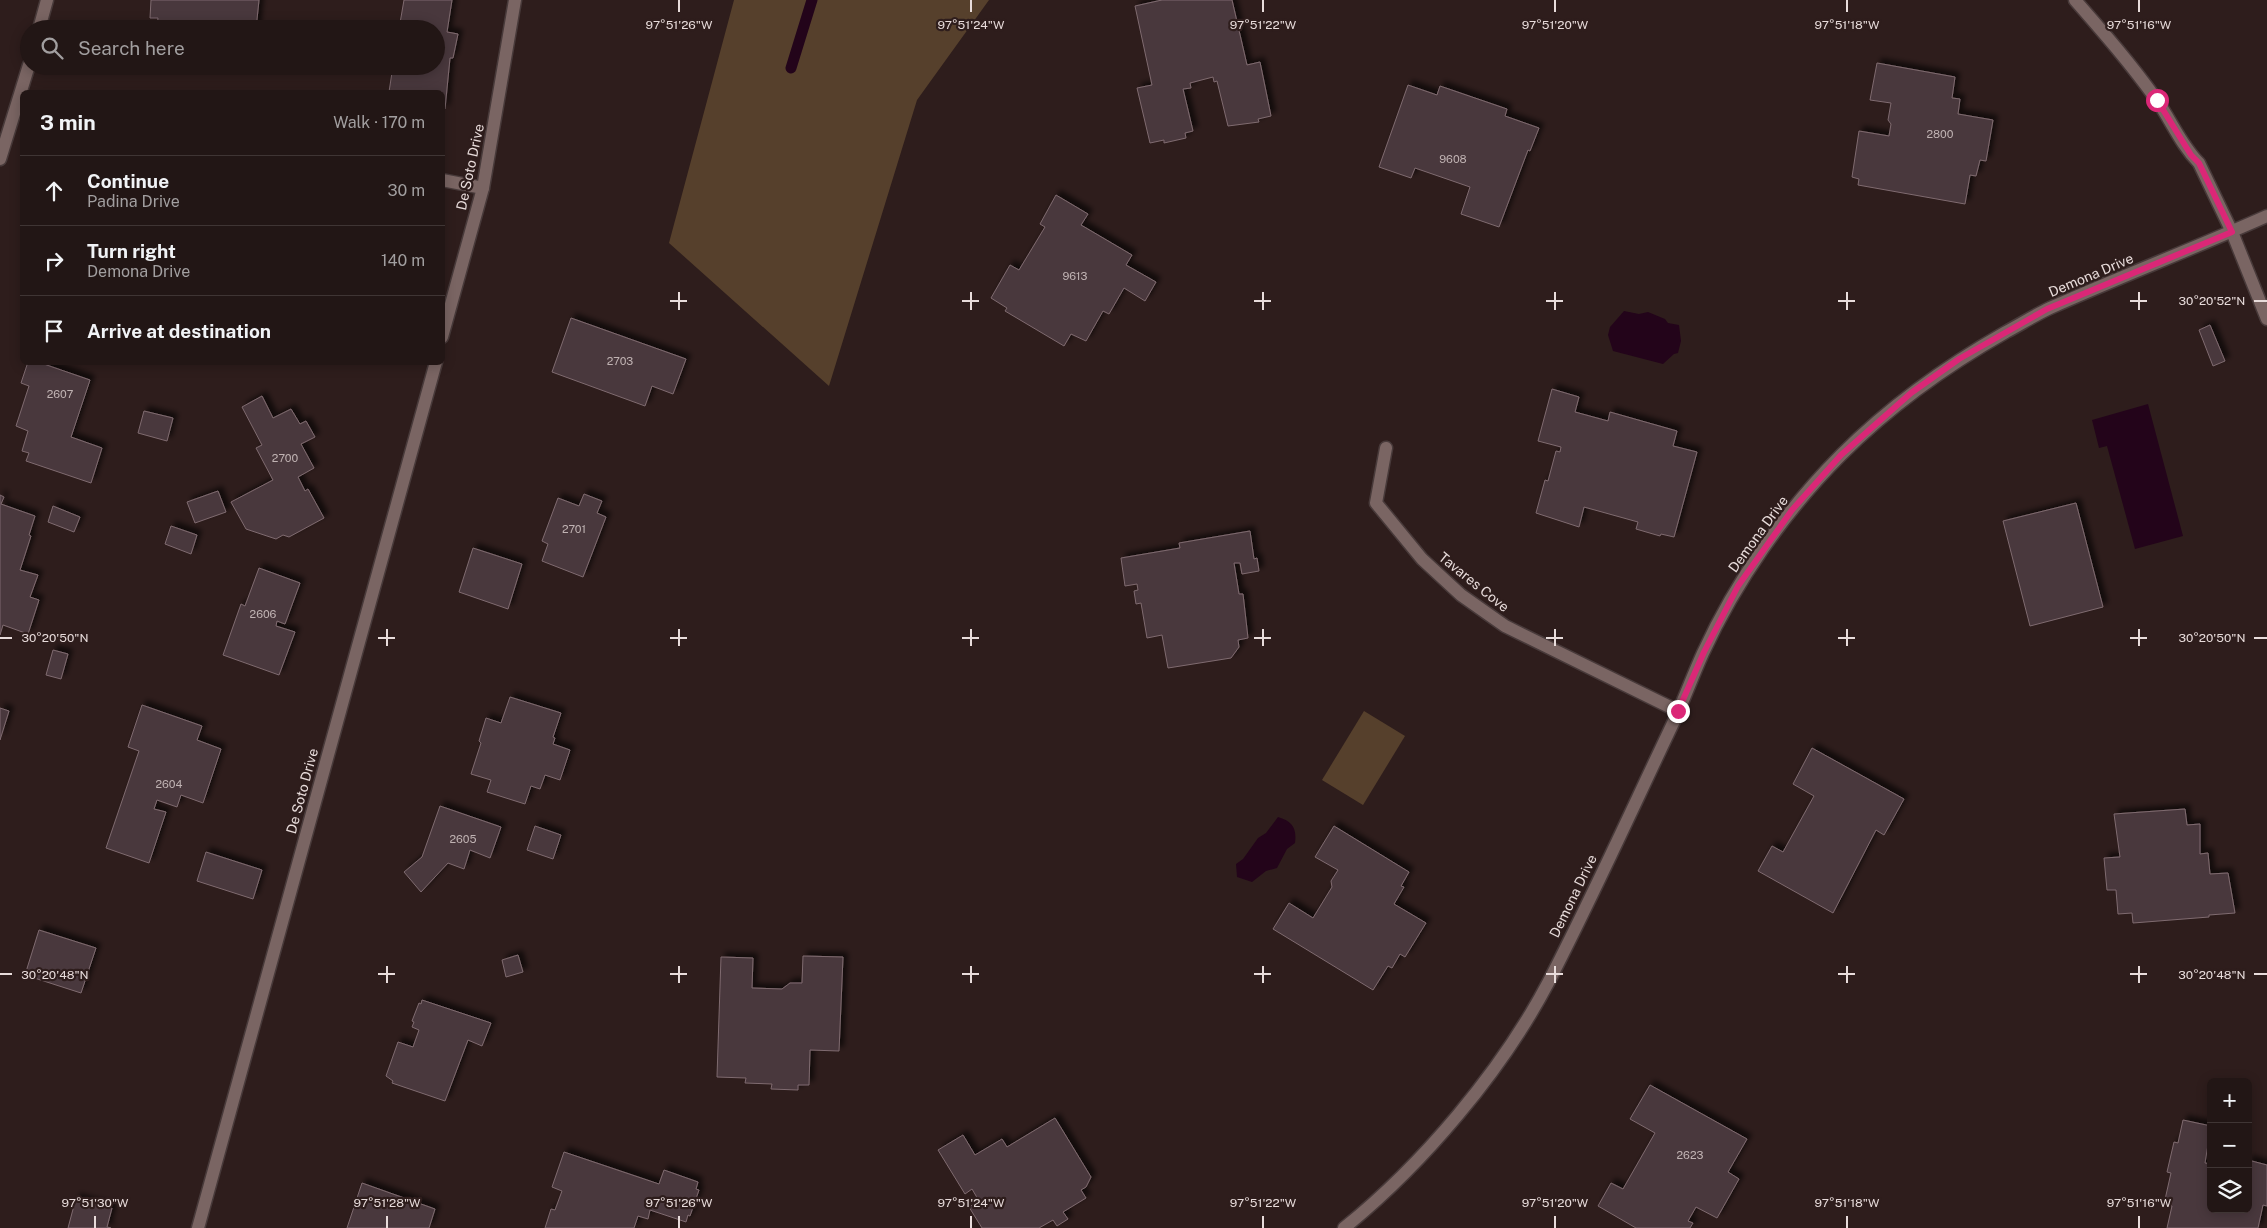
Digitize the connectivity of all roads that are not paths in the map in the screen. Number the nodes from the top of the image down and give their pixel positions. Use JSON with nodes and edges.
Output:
{"nodes":[{"id":1,"x":47,"y":0,"type":"edge"},
{"id":2,"x":516,"y":0,"type":"edge"},
{"id":3,"x":2075,"y":0,"type":"edge"},
{"id":4,"x":41,"y":20,"type":"edge"},
{"id":5,"x":27,"y":75,"type":"edge"},
{"id":6,"x":24,"y":90,"type":"edge"},
{"id":7,"x":20,"y":103,"type":"edge"},
{"id":8,"x":0,"y":159,"type":"edge"},
{"id":9,"x":445,"y":181,"type":"edge"},
{"id":10,"x":483,"y":188,"type":"junction"},
{"id":11,"x":2267,"y":216,"type":"edge"},
{"id":12,"x":2232,"y":232,"type":"junction"},
{"id":13,"x":2267,"y":319,"type":"edge"},
{"id":14,"x":445,"y":326,"type":"edge"},
{"id":15,"x":435,"y":365,"type":"edge"},
{"id":16,"x":1386,"y":448,"type":"dead end"},
{"id":17,"x":1678,"y":711,"type":"junction"},
{"id":18,"x":198,"y":1228,"type":"edge"},
{"id":19,"x":1344,"y":1228,"type":"edge"}],
"edges":[{"from":1,"to":4,"type":"street"},
{"from":2,"to":10,"type":"street","name":"De Soto Drive"},
{"from":3,"to":12,"type":"street"},
{"from":5,"to":6,"type":"street"},
{"from":7,"to":8,"type":"street"},
{"from":9,"to":10,"type":"street"},
{"from":10,"to":14,"type":"street","name":"De Soto Drive"},
{"from":11,"to":12,"type":"street","name":"Demona Drive"},
{"from":12,"to":13,"type":"street"},
{"from":12,"to":17,"type":"street","name":"Demona Drive"},
{"from":15,"to":18,"type":"street","name":"De Soto Drive"},
{"from":16,"to":17,"type":"street","name":"Tavares Cove"},
{"from":17,"to":19,"type":"street","name":"Demona Drive"}]}
